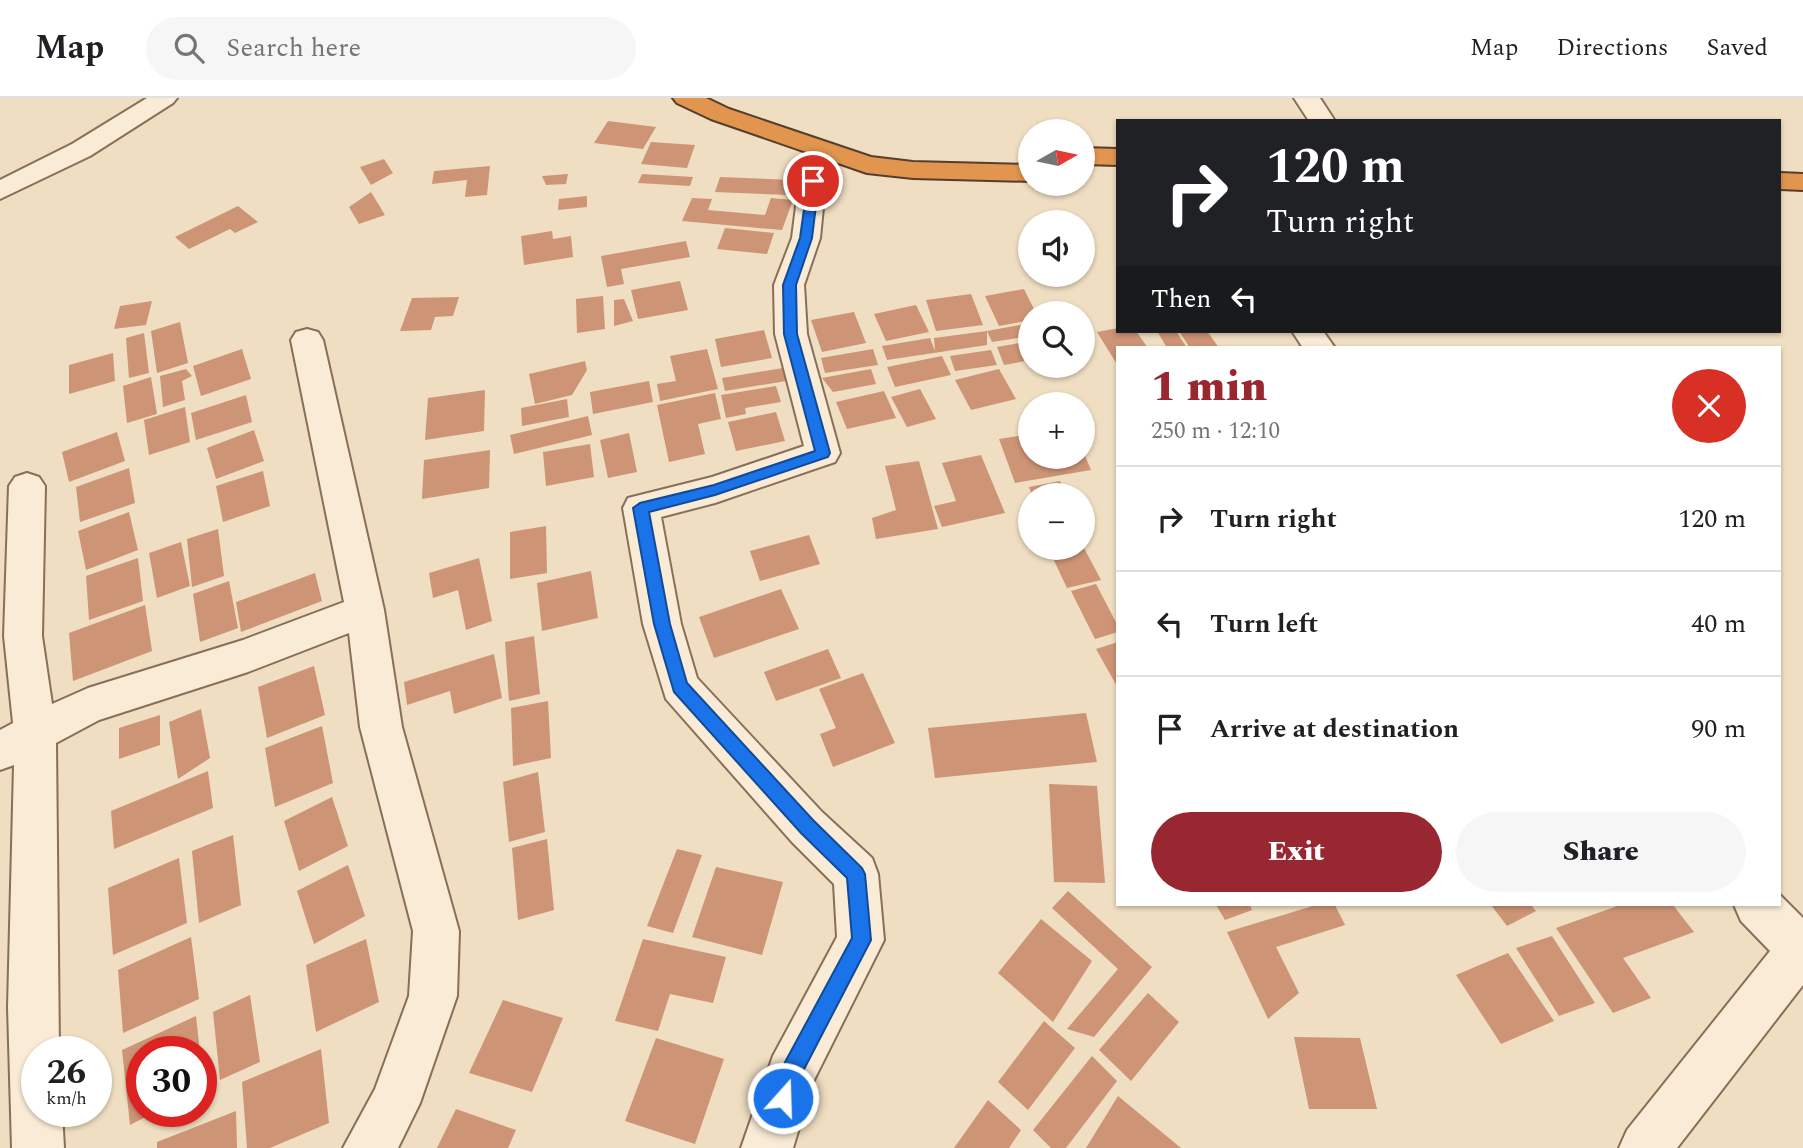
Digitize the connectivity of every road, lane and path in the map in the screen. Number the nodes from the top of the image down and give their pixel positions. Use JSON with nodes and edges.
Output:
{"nodes":[{"id":1,"x":163,"y":98,"type":"edge"},
{"id":2,"x":686,"y":98,"type":"edge"},
{"id":3,"x":1307,"y":98,"type":"edge"},
{"id":4,"x":1321,"y":119,"type":"edge"},
{"id":5,"x":787,"y":138,"type":"junction"},
{"id":6,"x":1018,"y":155,"type":"edge"},
{"id":7,"x":1096,"y":156,"type":"edge"},
{"id":8,"x":1116,"y":157,"type":"edge"},
{"id":9,"x":814,"y":167,"type":"dead end"},
{"id":10,"x":1018,"y":173,"type":"edge"},
{"id":11,"x":1096,"y":173,"type":"edge"},
{"id":12,"x":1116,"y":174,"type":"edge"},
{"id":13,"x":1781,"y":181,"type":"edge"},
{"id":14,"x":1803,"y":182,"type":"edge"},
{"id":15,"x":0,"y":191,"type":"edge"},
{"id":16,"x":1781,"y":196,"type":"edge"},
{"id":17,"x":1803,"y":197,"type":"edge"},
{"id":18,"x":307,"y":340,"type":"dead end"},
{"id":19,"x":0,"y":519,"type":"edge"},
{"id":20,"x":365,"y":610,"type":"junction"},
{"id":21,"x":17,"y":742,"type":"edge"},
{"id":22,"x":1758,"y":906,"type":"edge"},
{"id":23,"x":1802,"y":948,"type":"edge"},
{"id":24,"x":38,"y":1148,"type":"edge"},
{"id":25,"x":369,"y":1148,"type":"edge"},
{"id":26,"x":768,"y":1148,"type":"edge"},
{"id":27,"x":1645,"y":1148,"type":"edge"}],
"edges":[{"from":1,"to":15,"type":"street"},
{"from":2,"to":5,"type":"highway"},
{"from":3,"to":4,"type":"street"},
{"from":5,"to":6,"type":"highway"},
{"from":5,"to":10,"type":"highway"},
{"from":7,"to":8,"type":"highway"},
{"from":9,"to":26,"type":"street"},
{"from":11,"to":12,"type":"highway"},
{"from":13,"to":14,"type":"highway"},
{"from":16,"to":17,"type":"highway"},
{"from":18,"to":20,"type":"street"},
{"from":19,"to":21,"type":"street"},
{"from":20,"to":21,"type":"street"},
{"from":20,"to":25,"type":"street"},
{"from":21,"to":24,"type":"street"},
{"from":22,"to":23,"type":"street"},
{"from":23,"to":27,"type":"street"}]}
